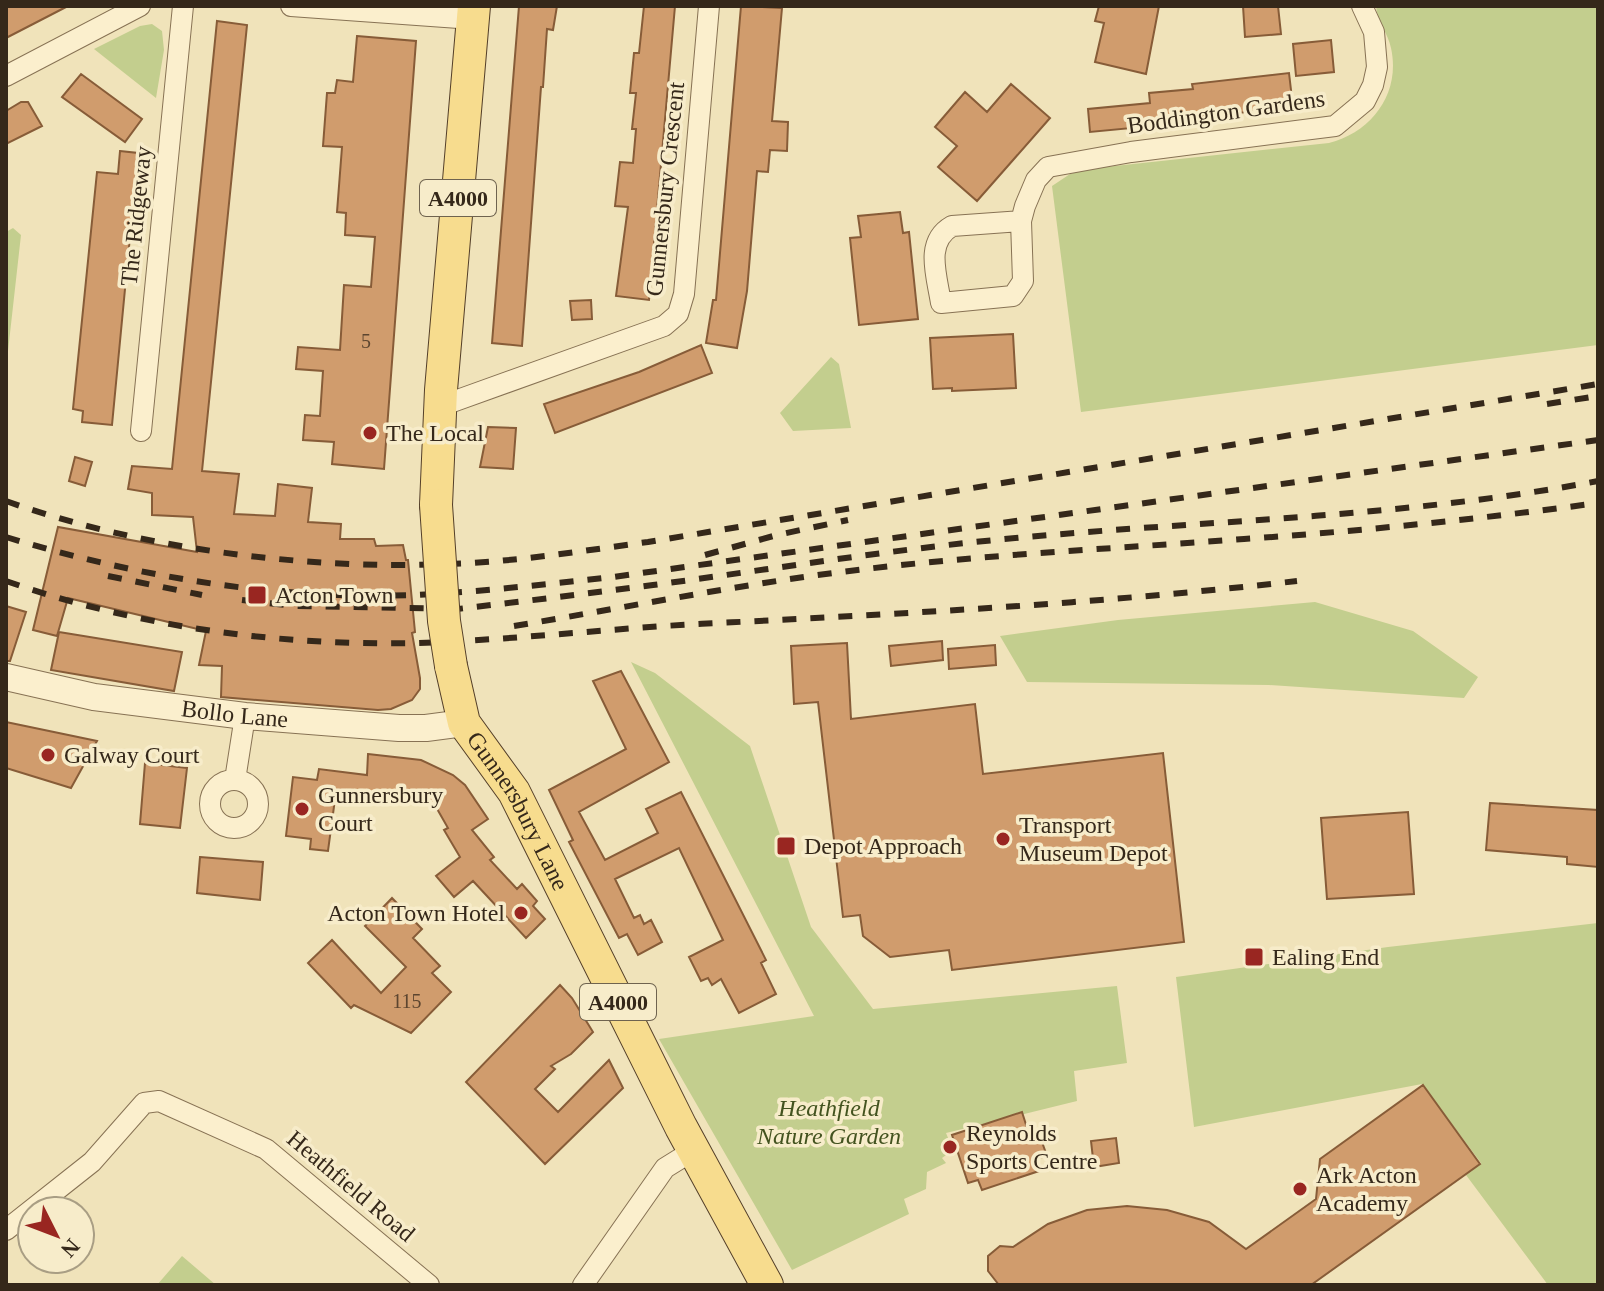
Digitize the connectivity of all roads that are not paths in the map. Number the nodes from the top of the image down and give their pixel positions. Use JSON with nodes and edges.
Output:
{"nodes":[{"id":1,"x":140,"y":6,"type":"edge"},
{"id":2,"x":183,"y":6,"type":"edge"},
{"id":3,"x":291,"y":6,"type":"edge"},
{"id":4,"x":709,"y":6,"type":"edge"},
{"id":5,"x":1362,"y":6,"type":"edge"},
{"id":6,"x":474,"y":13,"type":"edge"},
{"id":7,"x":6,"y":76,"type":"edge"},
{"id":8,"x":1021,"y":221,"type":"junction"},
{"id":9,"x":441,"y":406,"type":"junction"},
{"id":10,"x":141,"y":431,"type":"dead end"},
{"id":11,"x":6,"y":677,"type":"edge"},
{"id":12,"x":245,"y":716,"type":"junction"},
{"id":13,"x":464,"y":723,"type":"junction"},
{"id":14,"x":235,"y":780,"type":"dead end"},
{"id":15,"x":694,"y":1150,"type":"junction"},
{"id":16,"x":6,"y":1230,"type":"edge"},
{"id":17,"x":429,"y":1285,"type":"edge"},
{"id":18,"x":583,"y":1285,"type":"edge"},
{"id":19,"x":767,"y":1285,"type":"edge"}],
"edges":[{"from":1,"to":7,"type":"street"},
{"from":2,"to":10,"type":"street","name":"The Ridgeway"},
{"from":3,"to":6,"type":"street"},
{"from":4,"to":9,"type":"street","name":"Gunnersbury Crescent"},
{"from":5,"to":8,"type":"street","name":"Boddington Gardens"},
{"from":6,"to":9,"type":"main road","name":"Gunnersbury Lane","number":"A4000"},
{"from":8,"to":8,"type":"street","name":"Boddington Gardens"},
{"from":9,"to":13,"type":"main road","name":"Gunnersbury Lane","number":"A4000","bridge":true},
{"from":11,"to":12,"type":"street","name":"Bollo Lane"},
{"from":12,"to":13,"type":"street","name":"Bollo Lane"},
{"from":12,"to":14,"type":"street"},
{"from":13,"to":15,"type":"main road","name":"Gunnersbury Lane","number":"A4000"},
{"from":15,"to":18,"type":"street"},
{"from":15,"to":19,"type":"main road","name":"Gunnersbury Lane","number":"A4000"},
{"from":16,"to":17,"type":"street","name":"Heathfield Road"}]}
